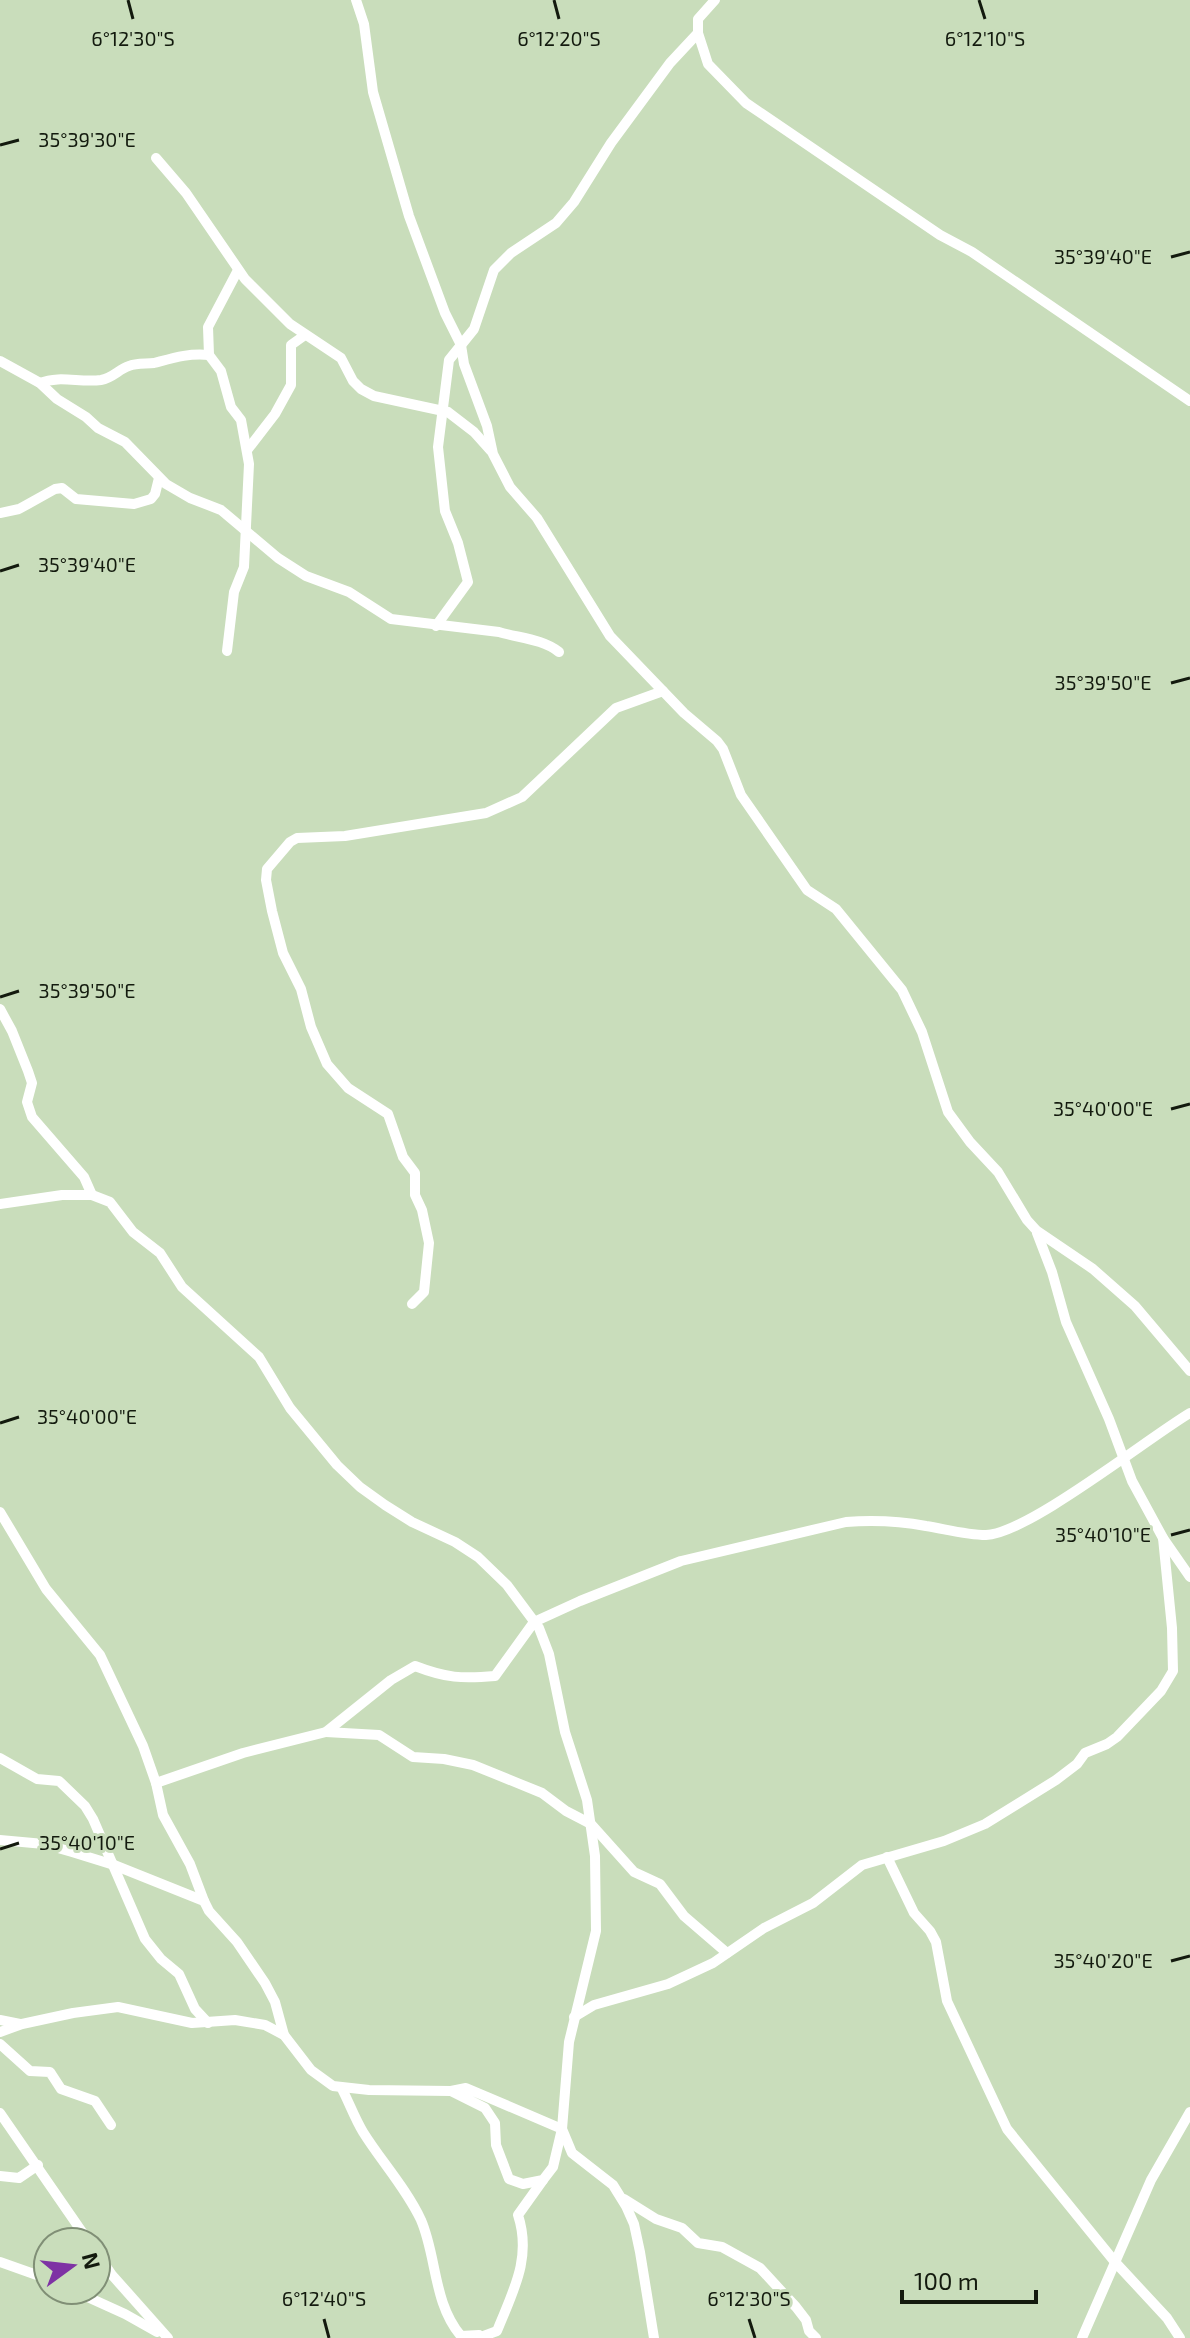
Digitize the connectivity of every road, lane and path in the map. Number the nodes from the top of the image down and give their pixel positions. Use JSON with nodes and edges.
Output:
{"nodes":[{"id":1,"x":356,"y":0,"type":"edge"},
{"id":2,"x":715,"y":0,"type":"edge"},
{"id":3,"x":698,"y":33,"type":"junction"},
{"id":4,"x":156,"y":158,"type":"dead end"},
{"id":5,"x":238,"y":270,"type":"junction"},
{"id":6,"x":305,"y":335,"type":"junction"},
{"id":7,"x":461,"y":345,"type":"junction"},
{"id":8,"x":209,"y":355,"type":"junction"},
{"id":9,"x":0,"y":361,"type":"edge"},
{"id":10,"x":40,"y":383,"type":"junction"},
{"id":11,"x":1190,"y":401,"type":"edge"},
{"id":12,"x":442,"y":410,"type":"junction"},
{"id":13,"x":248,"y":449,"type":"junction"},
{"id":14,"x":493,"y":454,"type":"junction"},
{"id":15,"x":159,"y":478,"type":"junction"},
{"id":16,"x":0,"y":513,"type":"edge"},
{"id":17,"x":247,"y":529,"type":"junction"},
{"id":18,"x":436,"y":626,"type":"junction"},
{"id":19,"x":227,"y":651,"type":"dead end"},
{"id":20,"x":559,"y":652,"type":"dead end"},
{"id":21,"x":663,"y":691,"type":"junction"},
{"id":22,"x":0,"y":1009,"type":"edge"},
{"id":23,"x":92,"y":1195,"type":"junction"},
{"id":24,"x":0,"y":1204,"type":"edge"},
{"id":25,"x":1037,"y":1231,"type":"junction"},
{"id":26,"x":412,"y":1304,"type":"dead end"},
{"id":27,"x":1190,"y":1371,"type":"edge"},
{"id":28,"x":1190,"y":1413,"type":"edge"},
{"id":29,"x":1123,"y":1457,"type":"junction"},
{"id":30,"x":0,"y":1512,"type":"edge"},
{"id":31,"x":1163,"y":1538,"type":"junction"},
{"id":32,"x":1190,"y":1577,"type":"edge"},
{"id":33,"x":534,"y":1622,"type":"junction"},
{"id":34,"x":326,"y":1732,"type":"junction"},
{"id":35,"x":0,"y":1758,"type":"edge"},
{"id":36,"x":156,"y":1783,"type":"junction"},
{"id":37,"x":591,"y":1824,"type":"junction"},
{"id":38,"x":0,"y":1840,"type":"edge"},
{"id":39,"x":887,"y":1857,"type":"junction"},
{"id":40,"x":114,"y":1865,"type":"junction"},
{"id":41,"x":204,"y":1901,"type":"junction"},
{"id":42,"x":727,"y":1953,"type":"junction"},
{"id":43,"x":574,"y":2017,"type":"junction"},
{"id":44,"x":0,"y":2020,"type":"edge"},
{"id":45,"x":208,"y":2023,"type":"junction"},
{"id":46,"x":22,"y":2024,"type":"junction"},
{"id":47,"x":0,"y":2032,"type":"edge"},
{"id":48,"x":284,"y":2035,"type":"junction"},
{"id":49,"x":0,"y":2044,"type":"edge"},
{"id":50,"x":341,"y":2087,"type":"junction"},
{"id":51,"x":451,"y":2091,"type":"junction"},
{"id":52,"x":1190,"y":2112,"type":"edge"},
{"id":53,"x":0,"y":2113,"type":"edge"},
{"id":54,"x":111,"y":2125,"type":"dead end"},
{"id":55,"x":562,"y":2129,"type":"junction"},
{"id":56,"x":38,"y":2165,"type":"junction"},
{"id":57,"x":0,"y":2176,"type":"edge"},
{"id":58,"x":543,"y":2180,"type":"junction"},
{"id":59,"x":622,"y":2198,"type":"junction"},
{"id":60,"x":78,"y":2226,"type":"edge"},
{"id":61,"x":0,"y":2262,"type":"edge"},
{"id":62,"x":1115,"y":2262,"type":"junction"},
{"id":63,"x":32,"y":2273,"type":"edge"},
{"id":64,"x":112,"y":2275,"type":"edge"},
{"id":65,"x":107,"y":2306,"type":"edge"},
{"id":66,"x":156,"y":2333,"type":"edge"},
{"id":67,"x":482,"y":2337,"type":"edge"},
{"id":68,"x":168,"y":2338,"type":"edge"},
{"id":69,"x":654,"y":2338,"type":"edge"},
{"id":70,"x":816,"y":2338,"type":"edge"},
{"id":71,"x":1082,"y":2338,"type":"edge"},
{"id":72,"x":1180,"y":2338,"type":"edge"}],
"edges":[{"from":1,"to":7,"type":"street"},
{"from":2,"to":3,"type":"street"},
{"from":3,"to":7,"type":"street"},
{"from":3,"to":11,"type":"street"},
{"from":4,"to":5,"type":"street"},
{"from":5,"to":6,"type":"street"},
{"from":5,"to":8,"type":"street"},
{"from":6,"to":12,"type":"street"},
{"from":6,"to":13,"type":"street"},
{"from":7,"to":12,"type":"street"},
{"from":7,"to":14,"type":"street"},
{"from":8,"to":10,"type":"street"},
{"from":8,"to":13,"type":"street"},
{"from":9,"to":10,"type":"street"},
{"from":10,"to":15,"type":"street"},
{"from":12,"to":14,"type":"street"},
{"from":12,"to":18,"type":"street"},
{"from":13,"to":17,"type":"street"},
{"from":14,"to":21,"type":"street"},
{"from":15,"to":16,"type":"street"},
{"from":15,"to":17,"type":"street"},
{"from":17,"to":18,"type":"street"},
{"from":17,"to":19,"type":"street"},
{"from":18,"to":20,"type":"street"},
{"from":21,"to":25,"type":"street"},
{"from":21,"to":26,"type":"street"},
{"from":22,"to":23,"type":"street"},
{"from":23,"to":24,"type":"street"},
{"from":23,"to":33,"type":"street"},
{"from":25,"to":27,"type":"street"},
{"from":25,"to":29,"type":"street"},
{"from":28,"to":29,"type":"street"},
{"from":29,"to":31,"type":"street"},
{"from":29,"to":33,"type":"street"},
{"from":30,"to":36,"type":"street"},
{"from":31,"to":32,"type":"street"},
{"from":31,"to":39,"type":"street"},
{"from":33,"to":34,"type":"street"},
{"from":33,"to":37,"type":"street"},
{"from":34,"to":36,"type":"street"},
{"from":34,"to":37,"type":"street"},
{"from":35,"to":40,"type":"street"},
{"from":36,"to":41,"type":"street"},
{"from":37,"to":42,"type":"street"},
{"from":37,"to":43,"type":"street"},
{"from":38,"to":40,"type":"street"},
{"from":39,"to":42,"type":"street"},
{"from":39,"to":62,"type":"street"},
{"from":40,"to":41,"type":"street"},
{"from":40,"to":45,"type":"street"},
{"from":41,"to":48,"type":"street"},
{"from":42,"to":43,"type":"street"},
{"from":43,"to":55,"type":"street"},
{"from":44,"to":46,"type":"street"},
{"from":45,"to":46,"type":"street"},
{"from":45,"to":48,"type":"street"},
{"from":46,"to":47,"type":"street"},
{"from":48,"to":50,"type":"street"},
{"from":49,"to":54,"type":"street"},
{"from":50,"to":51,"type":"street"},
{"from":50,"to":67,"type":"street"},
{"from":51,"to":55,"type":"street"},
{"from":51,"to":58,"type":"street"},
{"from":52,"to":62,"type":"street"},
{"from":53,"to":56,"type":"street"},
{"from":55,"to":58,"type":"street"},
{"from":55,"to":59,"type":"street"},
{"from":56,"to":57,"type":"street"},
{"from":56,"to":60,"type":"street"},
{"from":58,"to":67,"type":"street"},
{"from":59,"to":69,"type":"street"},
{"from":59,"to":70,"type":"street"},
{"from":61,"to":63,"type":"street"},
{"from":62,"to":71,"type":"street"},
{"from":62,"to":72,"type":"street"},
{"from":64,"to":66,"type":"street"},
{"from":65,"to":66,"type":"street"},
{"from":66,"to":68,"type":"street"}]}
